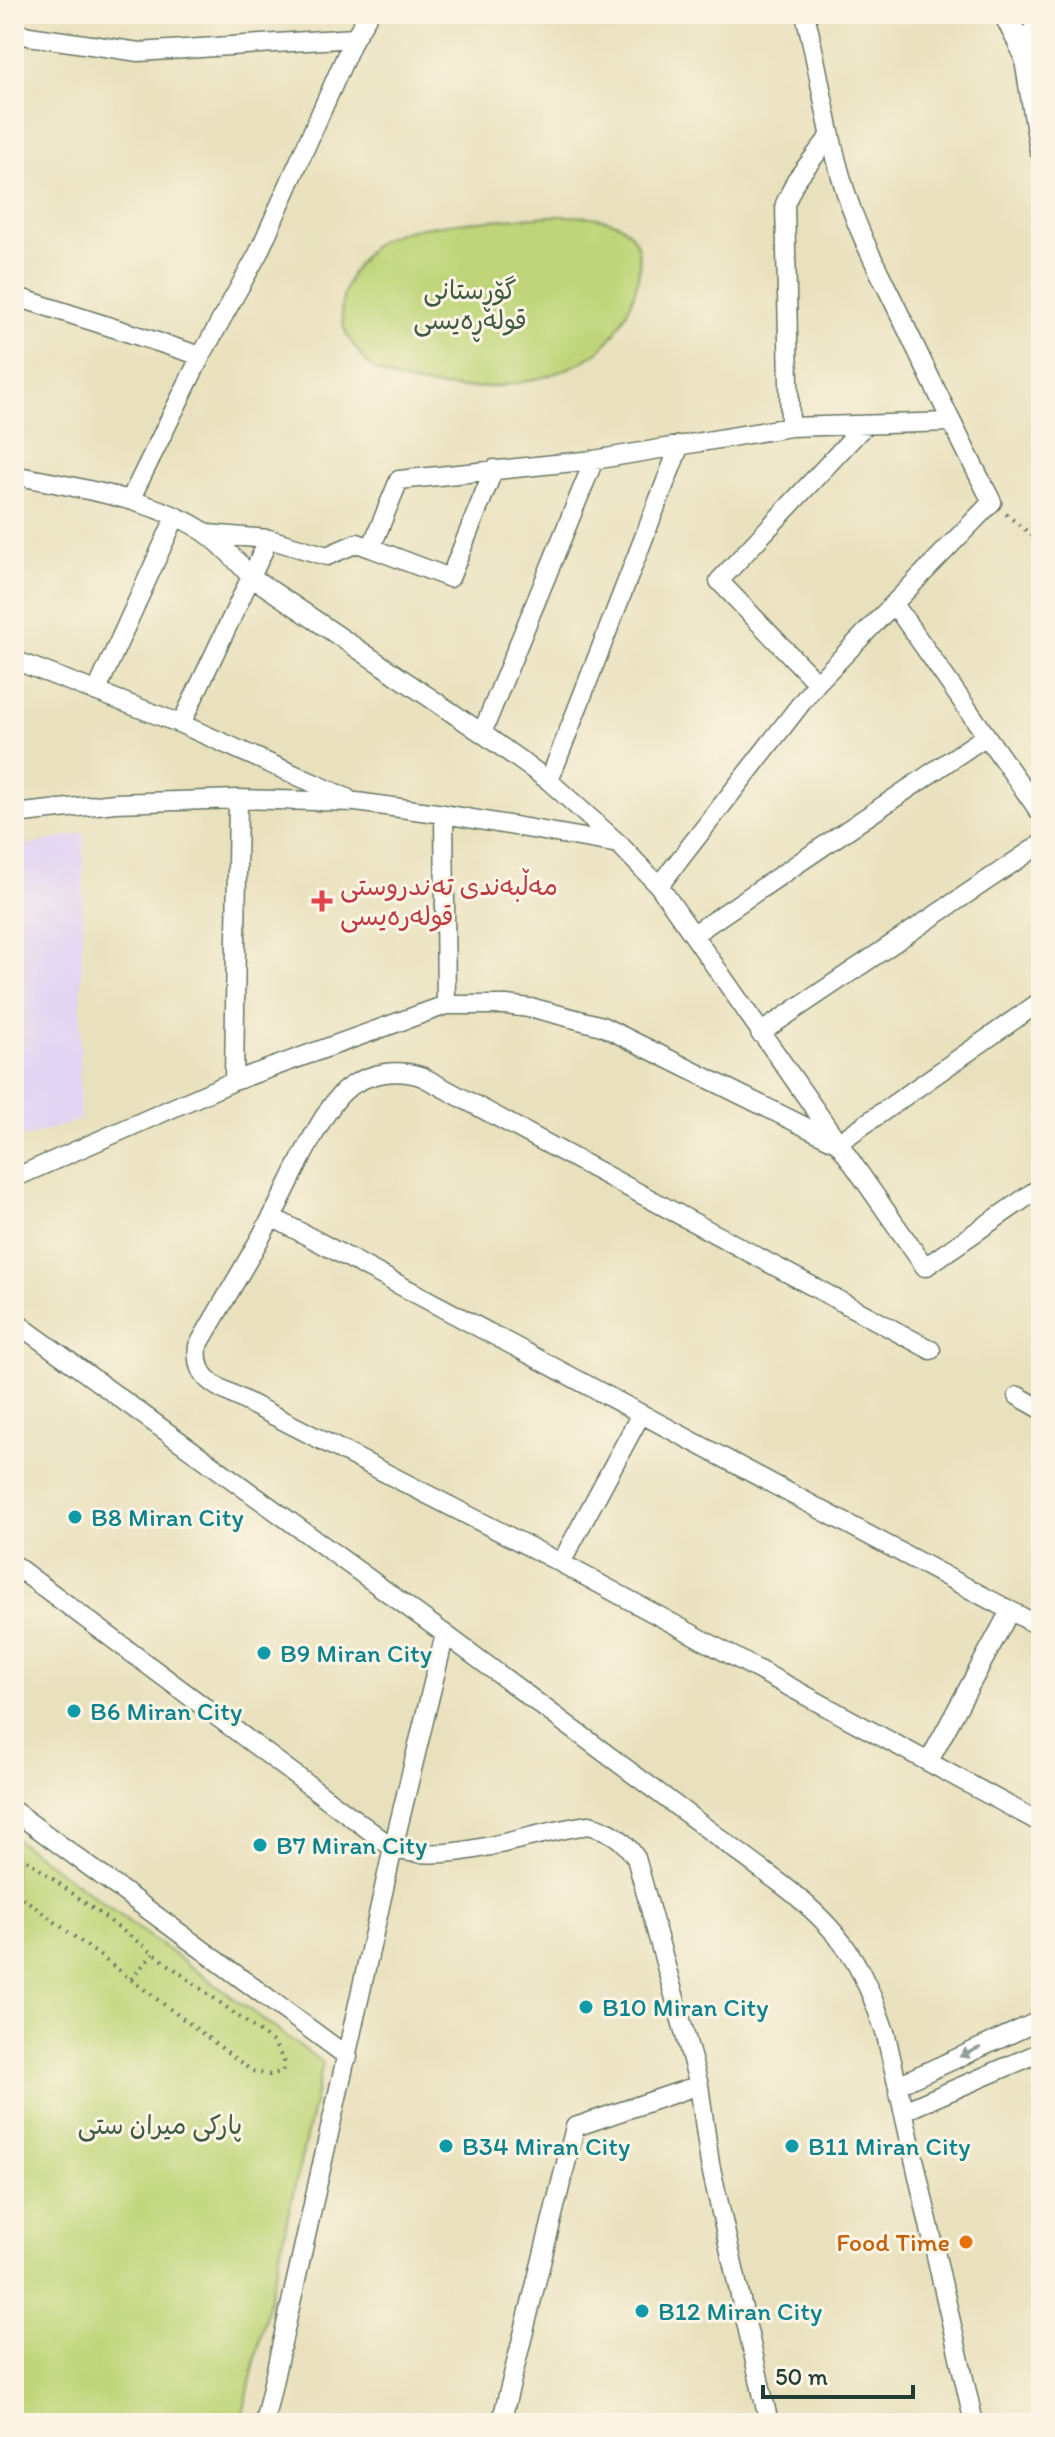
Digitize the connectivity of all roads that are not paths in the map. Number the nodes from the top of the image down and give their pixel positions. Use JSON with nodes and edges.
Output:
{"nodes":[{"id":1,"x":369,"y":14,"type":"edge"},
{"id":2,"x":805,"y":14,"type":"edge"},
{"id":3,"x":1005,"y":14,"type":"edge"},
{"id":4,"x":1041,"y":15,"type":"edge"},
{"id":5,"x":14,"y":32,"type":"edge"},
{"id":6,"x":354,"y":38,"type":"junction"},
{"id":7,"x":1025,"y":54,"type":"junction"},
{"id":8,"x":831,"y":135,"type":"junction"},
{"id":9,"x":1041,"y":150,"type":"edge"},
{"id":10,"x":14,"y":296,"type":"edge"},
{"id":11,"x":201,"y":356,"type":"junction"},
{"id":12,"x":951,"y":422,"type":"junction"},
{"id":13,"x":790,"y":427,"type":"junction"},
{"id":14,"x":863,"y":427,"type":"junction"},
{"id":15,"x":680,"y":445,"type":"junction"},
{"id":16,"x":594,"y":460,"type":"junction"},
{"id":17,"x":494,"y":469,"type":"junction"},
{"id":18,"x":14,"y":475,"type":"edge"},
{"id":19,"x":130,"y":500,"type":"junction"},
{"id":20,"x":175,"y":518,"type":"junction"},
{"id":21,"x":208,"y":534,"type":"junction"},
{"id":22,"x":269,"y":539,"type":"junction"},
{"id":23,"x":371,"y":548,"type":"junction"},
{"id":24,"x":250,"y":576,"type":"junction"},
{"id":25,"x":894,"y":604,"type":"junction"},
{"id":26,"x":14,"y":660,"type":"edge"},
{"id":27,"x":817,"y":683,"type":"junction"},
{"id":28,"x":97,"y":690,"type":"junction"},
{"id":29,"x":181,"y":724,"type":"junction"},
{"id":30,"x":482,"y":733,"type":"junction"},
{"id":31,"x":986,"y":736,"type":"junction"},
{"id":32,"x":549,"y":781,"type":"junction"},
{"id":33,"x":238,"y":799,"type":"junction"},
{"id":34,"x":356,"y":802,"type":"junction"},
{"id":35,"x":14,"y":814,"type":"edge"},
{"id":36,"x":444,"y":814,"type":"junction"},
{"id":37,"x":1041,"y":814,"type":"edge"},
{"id":38,"x":619,"y":844,"type":"junction"},
{"id":39,"x":1041,"y":844,"type":"edge"},
{"id":40,"x":659,"y":886,"type":"junction"},
{"id":41,"x":694,"y":934,"type":"junction"},
{"id":42,"x":1041,"y":1001,"type":"edge"},
{"id":43,"x":446,"y":1005,"type":"junction"},
{"id":44,"x":760,"y":1033,"type":"junction"},
{"id":45,"x":234,"y":1081,"type":"junction"},
{"id":46,"x":838,"y":1143,"type":"junction"},
{"id":47,"x":14,"y":1178,"type":"edge"},
{"id":48,"x":1041,"y":1187,"type":"edge"},
{"id":49,"x":272,"y":1217,"type":"junction"},
{"id":50,"x":14,"y":1321,"type":"edge"},
{"id":51,"x":931,"y":1350,"type":"dead end"},
{"id":52,"x":1018,"y":1396,"type":"dead end"},
{"id":53,"x":1041,"y":1409,"type":"edge"},
{"id":54,"x":641,"y":1414,"type":"junction"},
{"id":55,"x":561,"y":1563,"type":"junction"},
{"id":56,"x":14,"y":1565,"type":"edge"},
{"id":57,"x":1010,"y":1611,"type":"junction"},
{"id":58,"x":1041,"y":1627,"type":"edge"},
{"id":59,"x":445,"y":1634,"type":"junction"},
{"id":60,"x":929,"y":1761,"type":"junction"},
{"id":61,"x":14,"y":1811,"type":"edge"},
{"id":62,"x":1041,"y":1823,"type":"edge"},
{"id":63,"x":393,"y":1848,"type":"junction"},
{"id":64,"x":1041,"y":2020,"type":"edge"},
{"id":65,"x":1041,"y":2052,"type":"edge"},
{"id":66,"x":348,"y":2057,"type":"junction"},
{"id":67,"x":699,"y":2085,"type":"junction"},
{"id":68,"x":898,"y":2085,"type":"junction"},
{"id":69,"x":904,"y":2111,"type":"junction"},
{"id":70,"x":264,"y":2423,"type":"edge"},
{"id":71,"x":501,"y":2423,"type":"edge"},
{"id":72,"x":769,"y":2423,"type":"edge"},
{"id":73,"x":974,"y":2423,"type":"edge"}],
"edges":[{"from":1,"to":6,"type":"street"},
{"from":2,"to":8,"type":"street"},
{"from":3,"to":7,"type":"street"},
{"from":4,"to":7,"type":"street"},
{"from":5,"to":6,"type":"street"},
{"from":6,"to":11,"type":"street"},
{"from":7,"to":9,"type":"street"},
{"from":8,"to":12,"type":"street"},
{"from":8,"to":13,"type":"street"},
{"from":10,"to":11,"type":"street"},
{"from":11,"to":19,"type":"street"},
{"from":12,"to":14,"type":"street"},
{"from":12,"to":25,"type":"street"},
{"from":13,"to":14,"type":"street"},
{"from":13,"to":15,"type":"street"},
{"from":14,"to":27,"type":"street"},
{"from":15,"to":16,"type":"street"},
{"from":15,"to":32,"type":"street"},
{"from":16,"to":17,"type":"street"},
{"from":16,"to":30,"type":"street"},
{"from":17,"to":23,"type":"street"},
{"from":17,"to":23,"type":"street"},
{"from":18,"to":19,"type":"street"},
{"from":19,"to":20,"type":"street"},
{"from":20,"to":21,"type":"street"},
{"from":20,"to":28,"type":"street"},
{"from":21,"to":22,"type":"street"},
{"from":21,"to":24,"type":"street"},
{"from":22,"to":23,"type":"street"},
{"from":22,"to":24,"type":"street"},
{"from":24,"to":29,"type":"street"},
{"from":24,"to":30,"type":"street"},
{"from":25,"to":27,"type":"street"},
{"from":25,"to":31,"type":"street"},
{"from":26,"to":28,"type":"street"},
{"from":27,"to":40,"type":"street"},
{"from":28,"to":29,"type":"street"},
{"from":29,"to":34,"type":"street"},
{"from":30,"to":32,"type":"street"},
{"from":31,"to":37,"type":"street"},
{"from":31,"to":41,"type":"street"},
{"from":32,"to":38,"type":"street"},
{"from":33,"to":34,"type":"street"},
{"from":33,"to":35,"type":"street"},
{"from":33,"to":45,"type":"street"},
{"from":34,"to":36,"type":"street"},
{"from":36,"to":38,"type":"street"},
{"from":36,"to":43,"type":"street"},
{"from":38,"to":40,"type":"street"},
{"from":39,"to":44,"type":"street"},
{"from":40,"to":41,"type":"street"},
{"from":41,"to":44,"type":"street"},
{"from":42,"to":46,"type":"street"},
{"from":43,"to":45,"type":"street"},
{"from":43,"to":46,"type":"street"},
{"from":44,"to":46,"type":"street"},
{"from":45,"to":47,"type":"street"},
{"from":46,"to":48,"type":"street"},
{"from":49,"to":51,"type":"street"},
{"from":49,"to":54,"type":"street"},
{"from":49,"to":55,"type":"street"},
{"from":50,"to":59,"type":"street"},
{"from":52,"to":53,"type":"street"},
{"from":54,"to":55,"type":"street"},
{"from":54,"to":57,"type":"street"},
{"from":55,"to":60,"type":"street"},
{"from":56,"to":63,"type":"street"},
{"from":57,"to":58,"type":"street"},
{"from":57,"to":60,"type":"street"},
{"from":59,"to":63,"type":"street"},
{"from":59,"to":68,"type":"street"},
{"from":60,"to":62,"type":"street"},
{"from":61,"to":66,"type":"street"},
{"from":63,"to":66,"type":"street"},
{"from":63,"to":67,"type":"street"},
{"from":64,"to":68,"type":"street","one_way":true},
{"from":65,"to":69,"type":"street"},
{"from":66,"to":70,"type":"street"},
{"from":67,"to":71,"type":"street"},
{"from":67,"to":72,"type":"street"},
{"from":68,"to":69,"type":"street"},
{"from":69,"to":73,"type":"street"}]}
